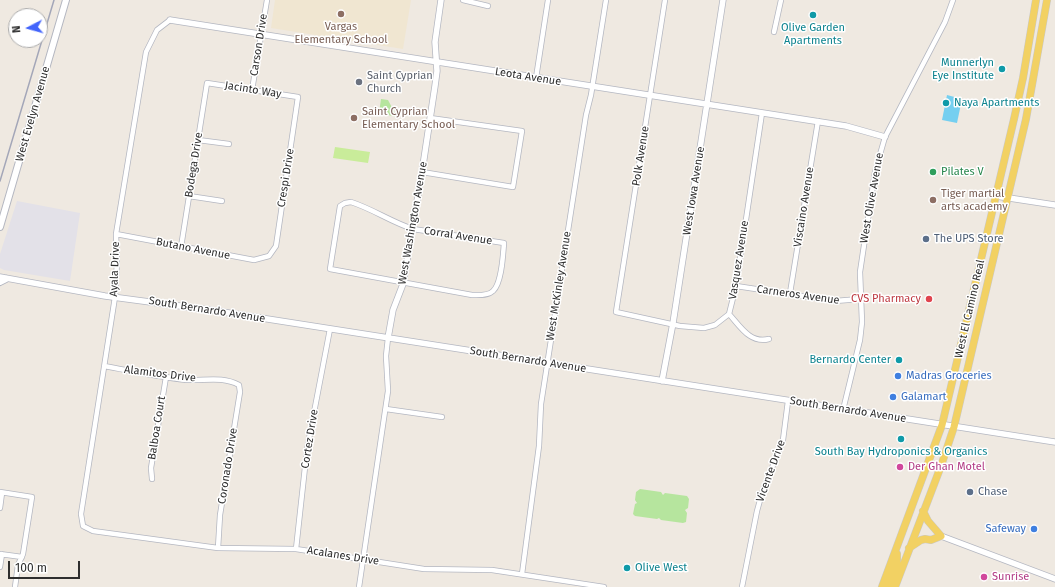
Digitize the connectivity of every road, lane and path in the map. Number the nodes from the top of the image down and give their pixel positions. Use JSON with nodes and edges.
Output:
{"nodes":[{"id":1,"x":66,"y":0,"type":"edge"},
{"id":2,"x":267,"y":0,"type":"edge"},
{"id":3,"x":441,"y":0,"type":"edge"},
{"id":4,"x":463,"y":0,"type":"edge"},
{"id":5,"x":548,"y":0,"type":"edge"},
{"id":6,"x":606,"y":0,"type":"edge"},
{"id":7,"x":665,"y":0,"type":"edge"},
{"id":8,"x":723,"y":0,"type":"edge"},
{"id":9,"x":781,"y":0,"type":"edge"},
{"id":10,"x":953,"y":0,"type":"edge"},
{"id":11,"x":1036,"y":0,"type":"edge"},
{"id":12,"x":1048,"y":0,"type":"edge"},
{"id":13,"x":488,"y":6,"type":"dead end"},
{"id":14,"x":170,"y":20,"type":"joint"},
{"id":15,"x":774,"y":32,"type":"dead end"},
{"id":16,"x":261,"y":34,"type":"junction"},
{"id":17,"x":435,"y":62,"type":"junction"},
{"id":18,"x":536,"y":78,"type":"junction"},
{"id":19,"x":207,"y":83,"type":"joint"},
{"id":20,"x":592,"y":86,"type":"junction"},
{"id":21,"x":252,"y":90,"type":"junction"},
{"id":22,"x":650,"y":95,"type":"junction"},
{"id":23,"x":298,"y":97,"type":"joint"},
{"id":24,"x":707,"y":104,"type":"junction"},
{"id":25,"x":762,"y":113,"type":"junction"},
{"id":26,"x":430,"y":118,"type":"junction"},
{"id":27,"x":818,"y":121,"type":"junction"},
{"id":28,"x":885,"y":137,"type":"junction"},
{"id":29,"x":198,"y":140,"type":"junction"},
{"id":30,"x":229,"y":144,"type":"dead end"},
{"id":31,"x":422,"y":172,"type":"junction"},
{"id":32,"x":189,"y":196,"type":"junction"},
{"id":33,"x":996,"y":196,"type":"junction"},
{"id":34,"x":1008,"y":197,"type":"junction"},
{"id":35,"x":222,"y":201,"type":"dead end"},
{"id":36,"x":1055,"y":205,"type":"edge"},
{"id":37,"x":0,"y":227,"type":"edge"},
{"id":38,"x":413,"y":229,"type":"junction"},
{"id":39,"x":116,"y":234,"type":"junction"},
{"id":40,"x":181,"y":247,"type":"junction"},
{"id":41,"x":269,"y":256,"type":"joint"},
{"id":42,"x":2,"y":279,"type":"edge"},
{"id":43,"x":403,"y":284,"type":"junction"},
{"id":44,"x":736,"y":286,"type":"junction"},
{"id":45,"x":790,"y":293,"type":"junction"},
{"id":46,"x":115,"y":297,"type":"junction"},
{"id":47,"x":860,"y":299,"type":"junction"},
{"id":48,"x":616,"y":312,"type":"joint"},
{"id":49,"x":730,"y":314,"type":"junction"},
{"id":50,"x":673,"y":323,"type":"junction"},
{"id":51,"x":330,"y":329,"type":"junction"},
{"id":52,"x":388,"y":338,"type":"junction"},
{"id":53,"x":768,"y":339,"type":"dead end"},
{"id":54,"x":547,"y":363,"type":"junction"},
{"id":55,"x":104,"y":366,"type":"junction"},
{"id":56,"x":166,"y":377,"type":"junction"},
{"id":57,"x":662,"y":381,"type":"junction"},
{"id":58,"x":239,"y":385,"type":"joint"},
{"id":59,"x":788,"y":401,"type":"junction"},
{"id":60,"x":386,"y":409,"type":"junction"},
{"id":61,"x":843,"y":410,"type":"junction"},
{"id":62,"x":442,"y":417,"type":"dead end"},
{"id":63,"x":942,"y":425,"type":"junction"},
{"id":64,"x":954,"y":427,"type":"junction"},
{"id":65,"x":1055,"y":442,"type":"edge"},
{"id":66,"x":152,"y":479,"type":"dead end"},
{"id":67,"x":1,"y":492,"type":"edge"},
{"id":68,"x":0,"y":508,"type":"edge"},
{"id":69,"x":923,"y":511,"type":"junction"},
{"id":70,"x":83,"y":526,"type":"joint"},
{"id":71,"x":941,"y":536,"type":"junction"},
{"id":72,"x":898,"y":544,"type":"junction"},
{"id":73,"x":218,"y":548,"type":"junction"},
{"id":74,"x":296,"y":549,"type":"junction"},
{"id":75,"x":908,"y":549,"type":"junction"},
{"id":76,"x":1,"y":554,"type":"edge"},
{"id":77,"x":22,"y":557,"type":"junction"},
{"id":78,"x":362,"y":559,"type":"junction"},
{"id":79,"x":0,"y":567,"type":"edge"},
{"id":80,"x":522,"y":574,"type":"junction"},
{"id":81,"x":1055,"y":579,"type":"edge"},
{"id":82,"x":14,"y":587,"type":"edge"},
{"id":83,"x":359,"y":587,"type":"edge"},
{"id":84,"x":604,"y":587,"type":"edge"},
{"id":85,"x":742,"y":587,"type":"edge"},
{"id":86,"x":882,"y":587,"type":"edge"},
{"id":87,"x":889,"y":587,"type":"edge"},
{"id":88,"x":895,"y":587,"type":"edge"}],
"edges":[{"from":1,"to":37,"type":"main road","name":"West Evelyn Avenue"},
{"from":2,"to":16,"type":"street","name":"Carson Drive"},
{"from":3,"to":17,"type":"street","name":"West Washington Avenue"},
{"from":4,"to":13,"type":"street"},
{"from":5,"to":18,"type":"street"},
{"from":6,"to":20,"type":"street","name":"West McKinley Avenue"},
{"from":7,"to":22,"type":"street","name":"Polk Avenue"},
{"from":8,"to":24,"type":"street","name":"West Iowa Avenue"},
{"from":9,"to":15,"type":"street"},
{"from":10,"to":28,"type":"street","name":"West Olive Avenue"},
{"from":11,"to":33,"type":"main road","name":"West El Camino Real"},
{"from":12,"to":34,"type":"main road","name":"West El Camino Real"},
{"from":14,"to":16,"type":"street","name":"Leota Avenue"},
{"from":14,"to":39,"type":"street","name":"Ayala Drive"},
{"from":16,"to":17,"type":"street","name":"Leota Avenue"},
{"from":16,"to":21,"type":"street","name":"Carson Drive"},
{"from":17,"to":18,"type":"street","name":"Leota Avenue"},
{"from":17,"to":26,"type":"street","name":"West Washington Avenue"},
{"from":18,"to":20,"type":"street","name":"Leota Avenue"},
{"from":19,"to":21,"type":"street","name":"Jacinto Way"},
{"from":19,"to":29,"type":"street","name":"Bodega Drive"},
{"from":20,"to":22,"type":"street","name":"Leota Avenue"},
{"from":20,"to":54,"type":"street","name":"West McKinley Avenue"},
{"from":21,"to":23,"type":"street","name":"Jacinto Way"},
{"from":22,"to":24,"type":"street","name":"Leota Avenue"},
{"from":22,"to":48,"type":"street","name":"Polk Avenue"},
{"from":23,"to":41,"type":"street","name":"Crespi Drive"},
{"from":24,"to":25,"type":"street","name":"Leota Avenue"},
{"from":24,"to":50,"type":"street","name":"West Iowa Avenue"},
{"from":25,"to":27,"type":"street","name":"Leota Avenue"},
{"from":25,"to":44,"type":"street","name":"Vasquez Avenue"},
{"from":26,"to":31,"type":"street","name":"West Washington Avenue"},
{"from":26,"to":31,"type":"street"},
{"from":27,"to":28,"type":"street","name":"Leota Avenue"},
{"from":27,"to":45,"type":"street","name":"Viscaino Avenue"},
{"from":28,"to":47,"type":"street","name":"West Olive Avenue"},
{"from":29,"to":30,"type":"street"},
{"from":29,"to":32,"type":"street","name":"Bodega Drive"},
{"from":31,"to":38,"type":"street","name":"West Washington Avenue"},
{"from":32,"to":35,"type":"street"},
{"from":32,"to":40,"type":"street","name":"Bodega Drive"},
{"from":33,"to":34,"type":"street"},
{"from":33,"to":63,"type":"main road","name":"West El Camino Real"},
{"from":34,"to":36,"type":"street"},
{"from":34,"to":64,"type":"main road","name":"West El Camino Real"},
{"from":38,"to":43,"type":"street","name":"West Washington Avenue"},
{"from":38,"to":43,"type":"street","name":"Corral Avenue"},
{"from":38,"to":43,"type":"street","name":"Corral Avenue"},
{"from":39,"to":40,"type":"street","name":"Butano Avenue"},
{"from":39,"to":46,"type":"street","name":"Ayala Drive"},
{"from":40,"to":41,"type":"street","name":"Butano Avenue"},
{"from":42,"to":46,"type":"street","name":"South Bernardo Avenue"},
{"from":43,"to":52,"type":"street","name":"West Washington Avenue"},
{"from":44,"to":45,"type":"street","name":"Carneros Avenue"},
{"from":44,"to":49,"type":"street","name":"Vasquez Avenue"},
{"from":45,"to":47,"type":"street","name":"Carneros Avenue"},
{"from":46,"to":51,"type":"street","name":"South Bernardo Avenue"},
{"from":46,"to":55,"type":"street","name":"Ayala Drive"},
{"from":47,"to":61,"type":"street","name":"West Olive Avenue"},
{"from":48,"to":50,"type":"street","name":"Vasquez Avenue"},
{"from":49,"to":50,"type":"street","name":"Vasquez Avenue"},
{"from":49,"to":53,"type":"street"},
{"from":50,"to":57,"type":"street","name":"West Iowa Avenue"},
{"from":51,"to":52,"type":"street","name":"South Bernardo Avenue"},
{"from":51,"to":74,"type":"street","name":"Cortez Drive"},
{"from":52,"to":54,"type":"street","name":"South Bernardo Avenue"},
{"from":52,"to":60,"type":"street","name":"West Washington Avenue"},
{"from":54,"to":57,"type":"street","name":"South Bernardo Avenue"},
{"from":54,"to":80,"type":"street","name":"West McKinley Avenue"},
{"from":55,"to":56,"type":"street","name":"Alamitos Drive"},
{"from":55,"to":70,"type":"street","name":"Ayala Drive"},
{"from":56,"to":58,"type":"street","name":"Alamitos Drive"},
{"from":56,"to":66,"type":"street","name":"Balboa Court"},
{"from":57,"to":59,"type":"street","name":"South Bernardo Avenue"},
{"from":58,"to":73,"type":"street","name":"Coronado Drive"},
{"from":59,"to":61,"type":"street","name":"South Bernardo Avenue"},
{"from":59,"to":85,"type":"street","name":"Vicente Drive"},
{"from":60,"to":62,"type":"street"},
{"from":60,"to":78,"type":"street","name":"West Washington Avenue"},
{"from":61,"to":63,"type":"street","name":"South Bernardo Avenue"},
{"from":63,"to":64,"type":"street","name":"South Bernardo Avenue"},
{"from":63,"to":72,"type":"main road","name":"West El Camino Real"},
{"from":64,"to":65,"type":"street","name":"South Bernardo Avenue"},
{"from":64,"to":69,"type":"main road","name":"West El Camino Real"},
{"from":67,"to":68,"type":"street"},
{"from":67,"to":77,"type":"street"},
{"from":69,"to":71,"type":"main road"},
{"from":69,"to":75,"type":"main road","name":"West El Camino Real"},
{"from":70,"to":73,"type":"street","name":"Acalanes Drive"},
{"from":71,"to":75,"type":"main road"},
{"from":71,"to":81,"type":"street"},
{"from":72,"to":86,"type":"main road","name":"West El Camino Real"},
{"from":72,"to":87,"type":"main road"},
{"from":73,"to":74,"type":"street","name":"Acalanes Drive"},
{"from":74,"to":78,"type":"street","name":"Acalanes Drive"},
{"from":75,"to":88,"type":"main road","name":"West El Camino Real"},
{"from":76,"to":77,"type":"street"},
{"from":76,"to":79,"type":"street"},
{"from":77,"to":82,"type":"street"},
{"from":78,"to":80,"type":"street","name":"Acalanes Drive"},
{"from":78,"to":83,"type":"street","name":"West Washington Avenue"},
{"from":80,"to":84,"type":"street","name":"Acalanes Drive"}]}
